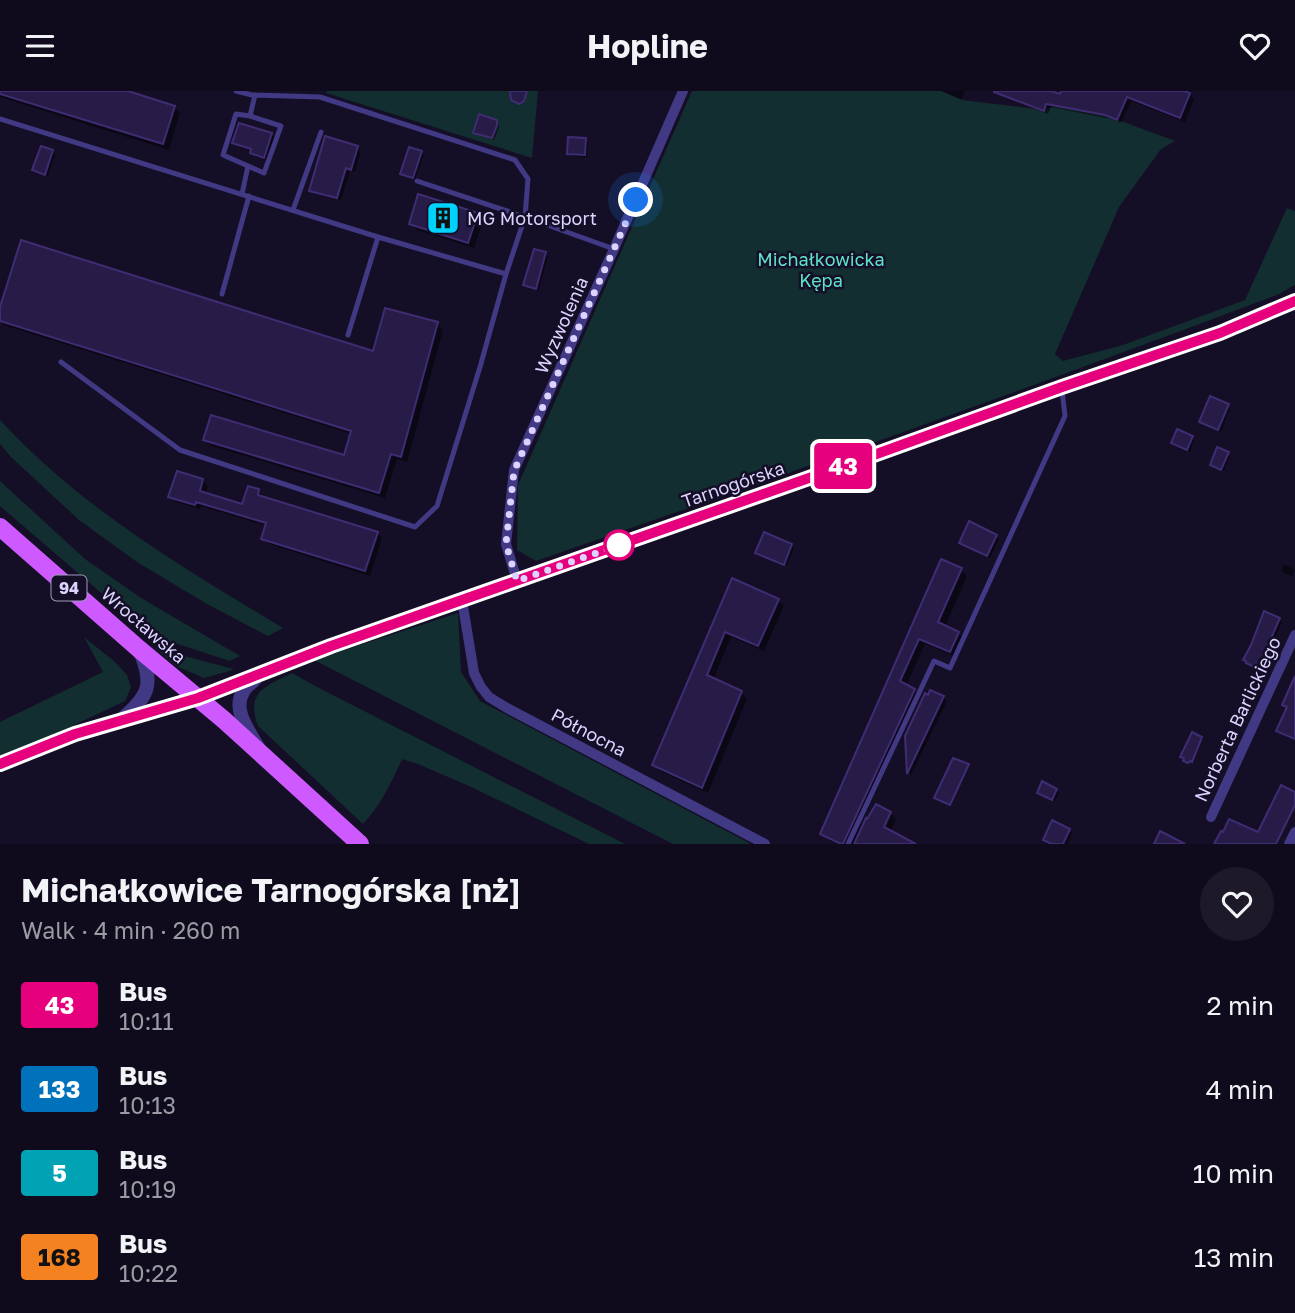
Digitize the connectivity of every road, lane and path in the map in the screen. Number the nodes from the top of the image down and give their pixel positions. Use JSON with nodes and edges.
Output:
{"nodes":[{"id":1,"x":236,"y":91,"type":"edge"},
{"id":2,"x":683,"y":91,"type":"edge"},
{"id":3,"x":320,"y":94,"type":"edge"},
{"id":4,"x":255,"y":95,"type":"junction"},
{"id":5,"x":250,"y":116,"type":"junction"},
{"id":6,"x":0,"y":119,"type":"edge"},
{"id":7,"x":321,"y":132,"type":"dead end"},
{"id":8,"x":248,"y":166,"type":"junction"},
{"id":9,"x":417,"y":181,"type":"dead end"},
{"id":10,"x":242,"y":194,"type":"junction"},
{"id":11,"x":250,"y":197,"type":"junction"},
{"id":12,"x":293,"y":210,"type":"junction"},
{"id":13,"x":525,"y":217,"type":"junction"},
{"id":14,"x":378,"y":237,"type":"junction"},
{"id":15,"x":614,"y":249,"type":"junction"},
{"id":16,"x":506,"y":274,"type":"junction"},
{"id":17,"x":222,"y":294,"type":"dead end"},
{"id":18,"x":1295,"y":301,"type":"edge"},
{"id":19,"x":348,"y":335,"type":"dead end"},
{"id":20,"x":61,"y":362,"type":"dead end"},
{"id":21,"x":1062,"y":387,"type":"junction"},
{"id":22,"x":0,"y":527,"type":"edge"},
{"id":23,"x":517,"y":581,"type":"junction"},
{"id":24,"x":462,"y":600,"type":"junction"},
{"id":25,"x":1295,"y":635,"type":"edge"},
{"id":26,"x":139,"y":649,"type":"junction"},
{"id":27,"x":261,"y":673,"type":"junction"},
{"id":28,"x":198,"y":698,"type":"junction"},
{"id":29,"x":121,"y":720,"type":"junction"},
{"id":30,"x":263,"y":755,"type":"junction"},
{"id":31,"x":0,"y":764,"type":"edge"},
{"id":32,"x":1211,"y":817,"type":"dead end"},
{"id":33,"x":1295,"y":832,"type":"edge"},
{"id":34,"x":360,"y":844,"type":"edge"},
{"id":35,"x":765,"y":844,"type":"edge"},
{"id":36,"x":848,"y":844,"type":"edge"},
{"id":37,"x":1289,"y":844,"type":"edge"}],
"edges":[{"from":1,"to":4,"type":"lane"},
{"from":2,"to":15,"type":"street","name":"Wyzwolenia"},
{"from":3,"to":4,"type":"lane"},
{"from":3,"to":13,"type":"lane"},
{"from":4,"to":5,"type":"lane"},
{"from":5,"to":8,"type":"lane"},
{"from":5,"to":8,"type":"lane"},
{"from":6,"to":10,"type":"lane"},
{"from":7,"to":12,"type":"lane"},
{"from":8,"to":10,"type":"lane"},
{"from":9,"to":13,"type":"lane"},
{"from":10,"to":11,"type":"lane"},
{"from":11,"to":12,"type":"lane"},
{"from":11,"to":17,"type":"lane"},
{"from":12,"to":14,"type":"lane"},
{"from":13,"to":15,"type":"lane"},
{"from":13,"to":16,"type":"lane"},
{"from":14,"to":16,"type":"lane"},
{"from":14,"to":19,"type":"lane"},
{"from":15,"to":23,"type":"street","name":"Wyzwolenia"},
{"from":16,"to":20,"type":"lane"},
{"from":18,"to":21,"type":"street","name":"Tarnogórska"},
{"from":21,"to":23,"type":"street","name":"Tarnogórska"},
{"from":21,"to":36,"type":"lane"},
{"from":22,"to":26,"type":"main road","name":"Wrocławska","number":"94"},
{"from":23,"to":24,"type":"street","name":"Tarnogórska"},
{"from":24,"to":27,"type":"street","name":"Tarnogórska"},
{"from":24,"to":35,"type":"street","name":"Północna"},
{"from":25,"to":32,"type":"street","name":"Norberta Barlickiego"},
{"from":26,"to":28,"type":"main road","name":"Wrocławska","number":"94"},
{"from":26,"to":29,"type":"street"},
{"from":27,"to":28,"type":"street","name":"Tarnogórska"},
{"from":27,"to":30,"type":"street"},
{"from":28,"to":29,"type":"street","name":"Tarnogórska"},
{"from":28,"to":30,"type":"main road","number":"94"},
{"from":29,"to":31,"type":"street","name":"Tarnogórska"},
{"from":30,"to":34,"type":"main road","number":"94"},
{"from":33,"to":37,"type":"street"}]}
